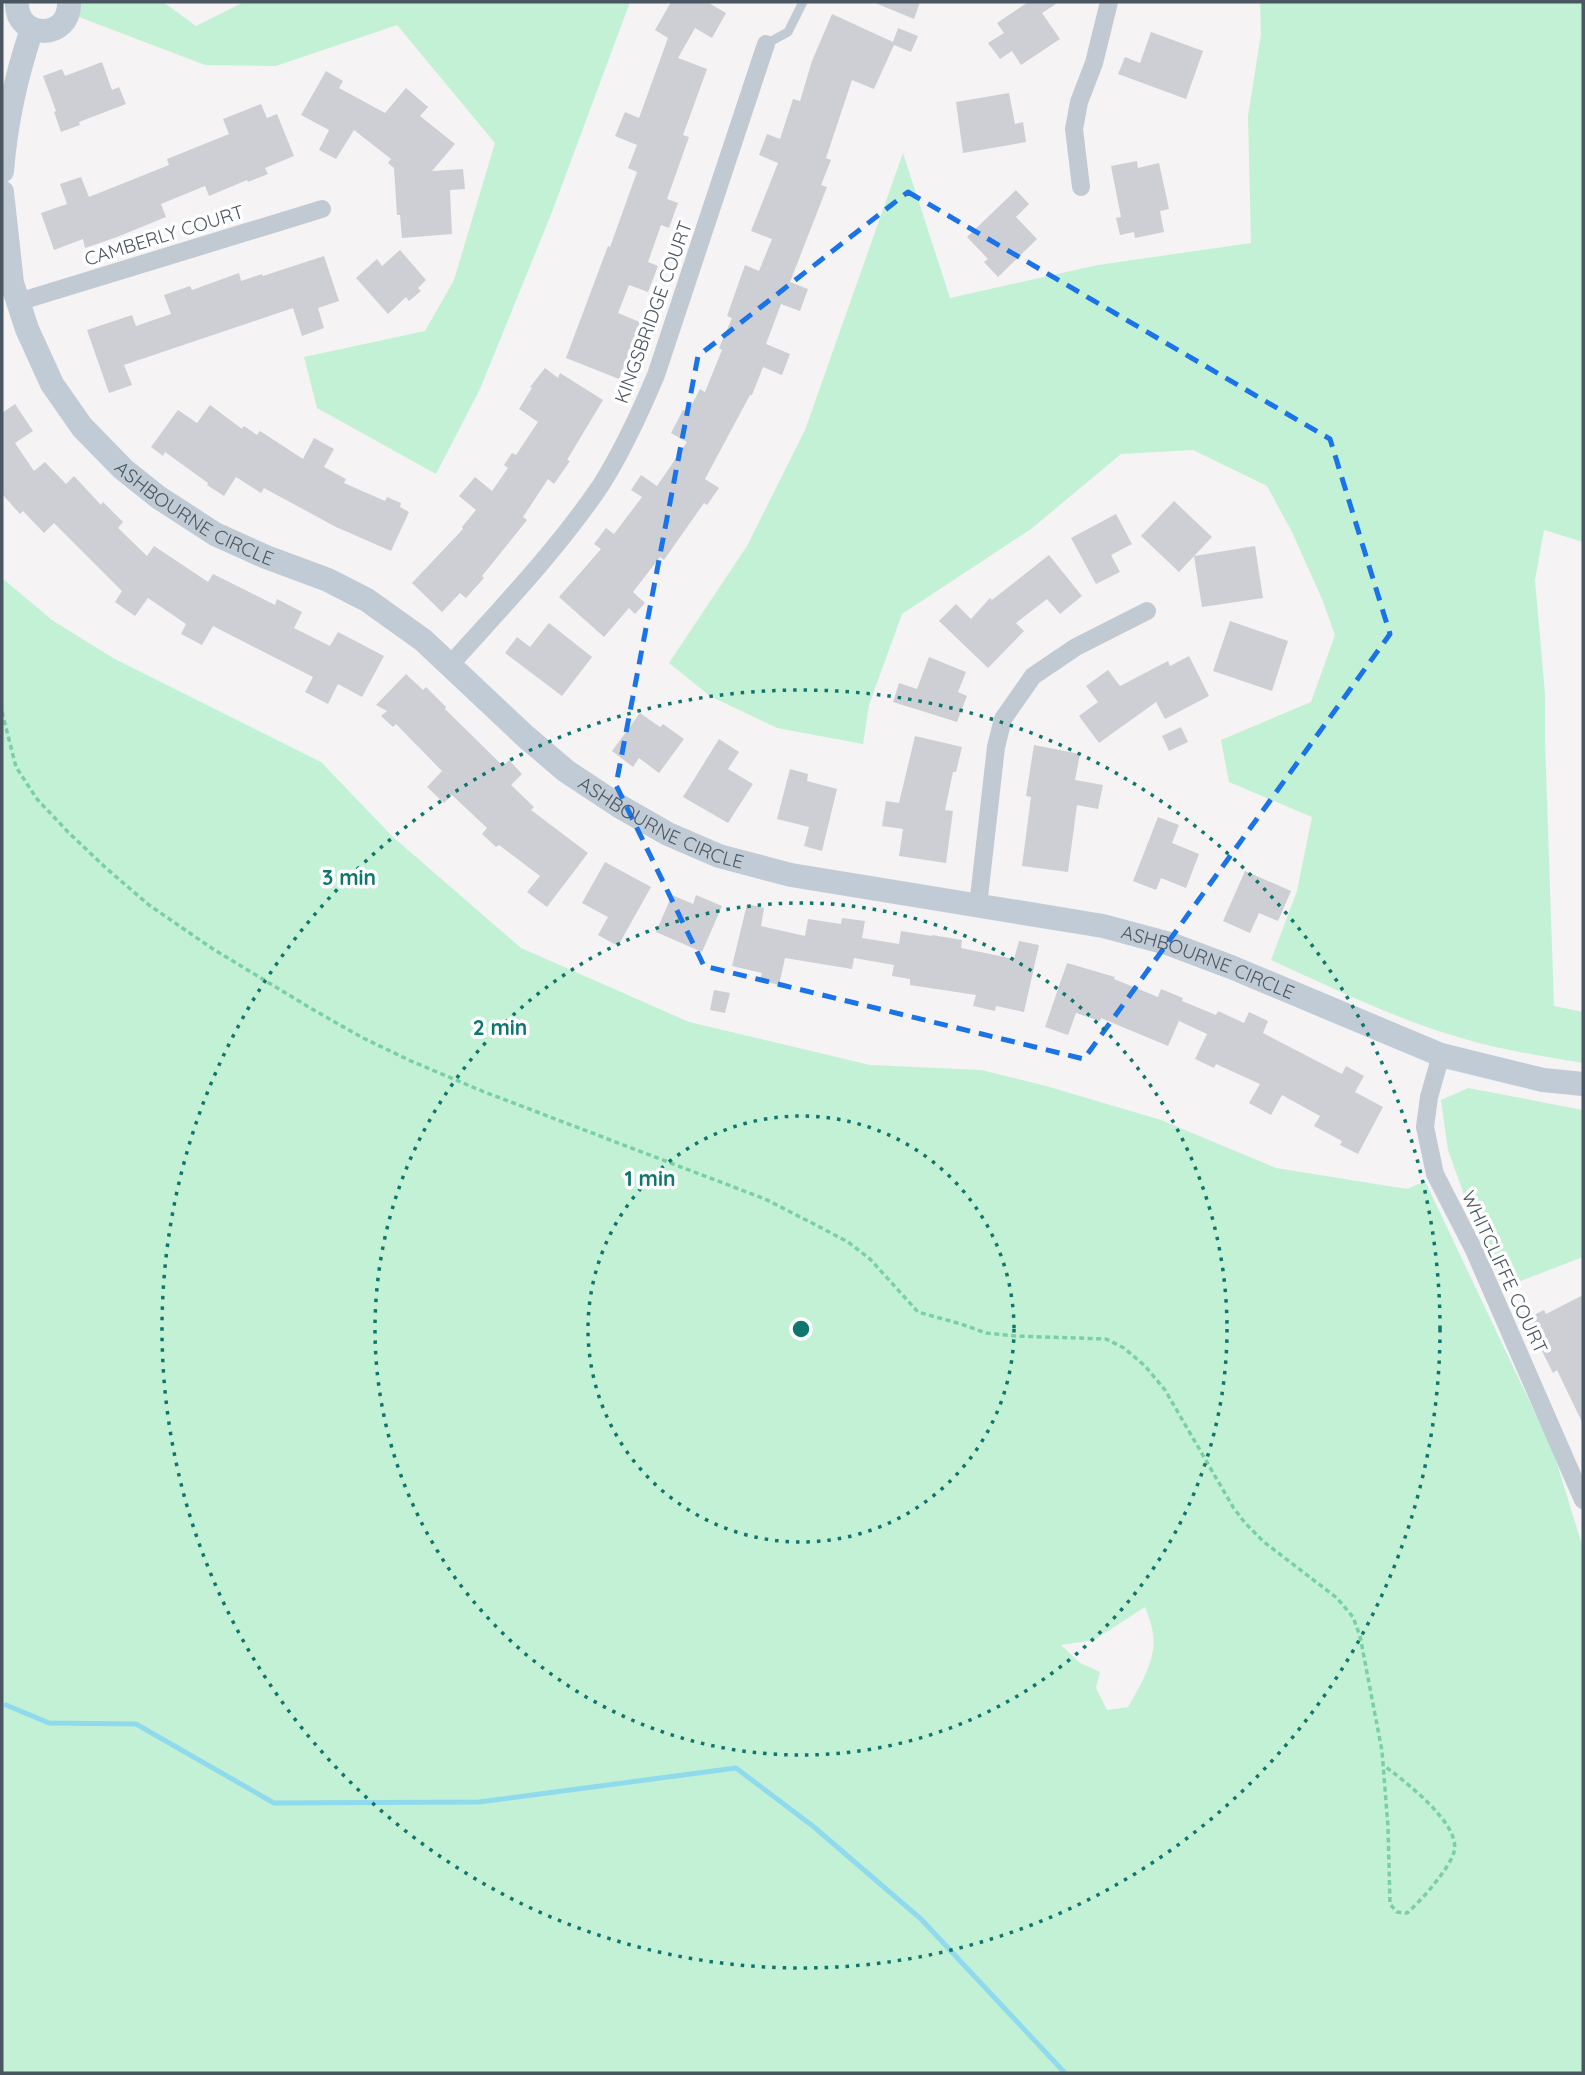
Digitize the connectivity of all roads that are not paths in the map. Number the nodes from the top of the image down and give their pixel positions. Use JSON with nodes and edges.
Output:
{"nodes":[{"id":1,"x":17,"y":2,"type":"edge"},
{"id":2,"x":69,"y":2,"type":"edge"},
{"id":3,"x":803,"y":2,"type":"edge"},
{"id":4,"x":1109,"y":2,"type":"edge"},
{"id":5,"x":32,"y":29,"type":"junction"},
{"id":6,"x":766,"y":44,"type":"joint"},
{"id":7,"x":2,"y":172,"type":"edge"},
{"id":8,"x":1081,"y":187,"type":"dead end"},
{"id":9,"x":2,"y":192,"type":"edge"},
{"id":10,"x":322,"y":209,"type":"dead end"},
{"id":11,"x":18,"y":302,"type":"junction"},
{"id":12,"x":1147,"y":611,"type":"dead end"},
{"id":13,"x":450,"y":665,"type":"junction"},
{"id":14,"x":978,"y":906,"type":"junction"},
{"id":15,"x":1441,"y":1055,"type":"junction"},
{"id":16,"x":1583,"y":1084,"type":"edge"},
{"id":17,"x":1583,"y":1500,"type":"edge"}],
"edges":[{"from":1,"to":5,"type":"street"},
{"from":2,"to":5,"type":"street"},
{"from":3,"to":6,"type":"lane"},
{"from":4,"to":8,"type":"street"},
{"from":5,"to":7,"type":"street"},
{"from":6,"to":13,"type":"street","name":"KINGSBRIDGE COURT"},
{"from":9,"to":11,"type":"street","name":"ASHBOURNE CIRCLE"},
{"from":10,"to":11,"type":"street","name":"CAMBERLY COURT"},
{"from":11,"to":13,"type":"street","name":"ASHBOURNE CIRCLE"},
{"from":12,"to":14,"type":"street"},
{"from":13,"to":14,"type":"street","name":"ASHBOURNE CIRCLE"},
{"from":14,"to":15,"type":"street","name":"ASHBOURNE CIRCLE"},
{"from":15,"to":16,"type":"street","name":"ASHBOURNE CIRCLE"},
{"from":15,"to":17,"type":"street","name":"WHITCLIFFE COURT"}]}
